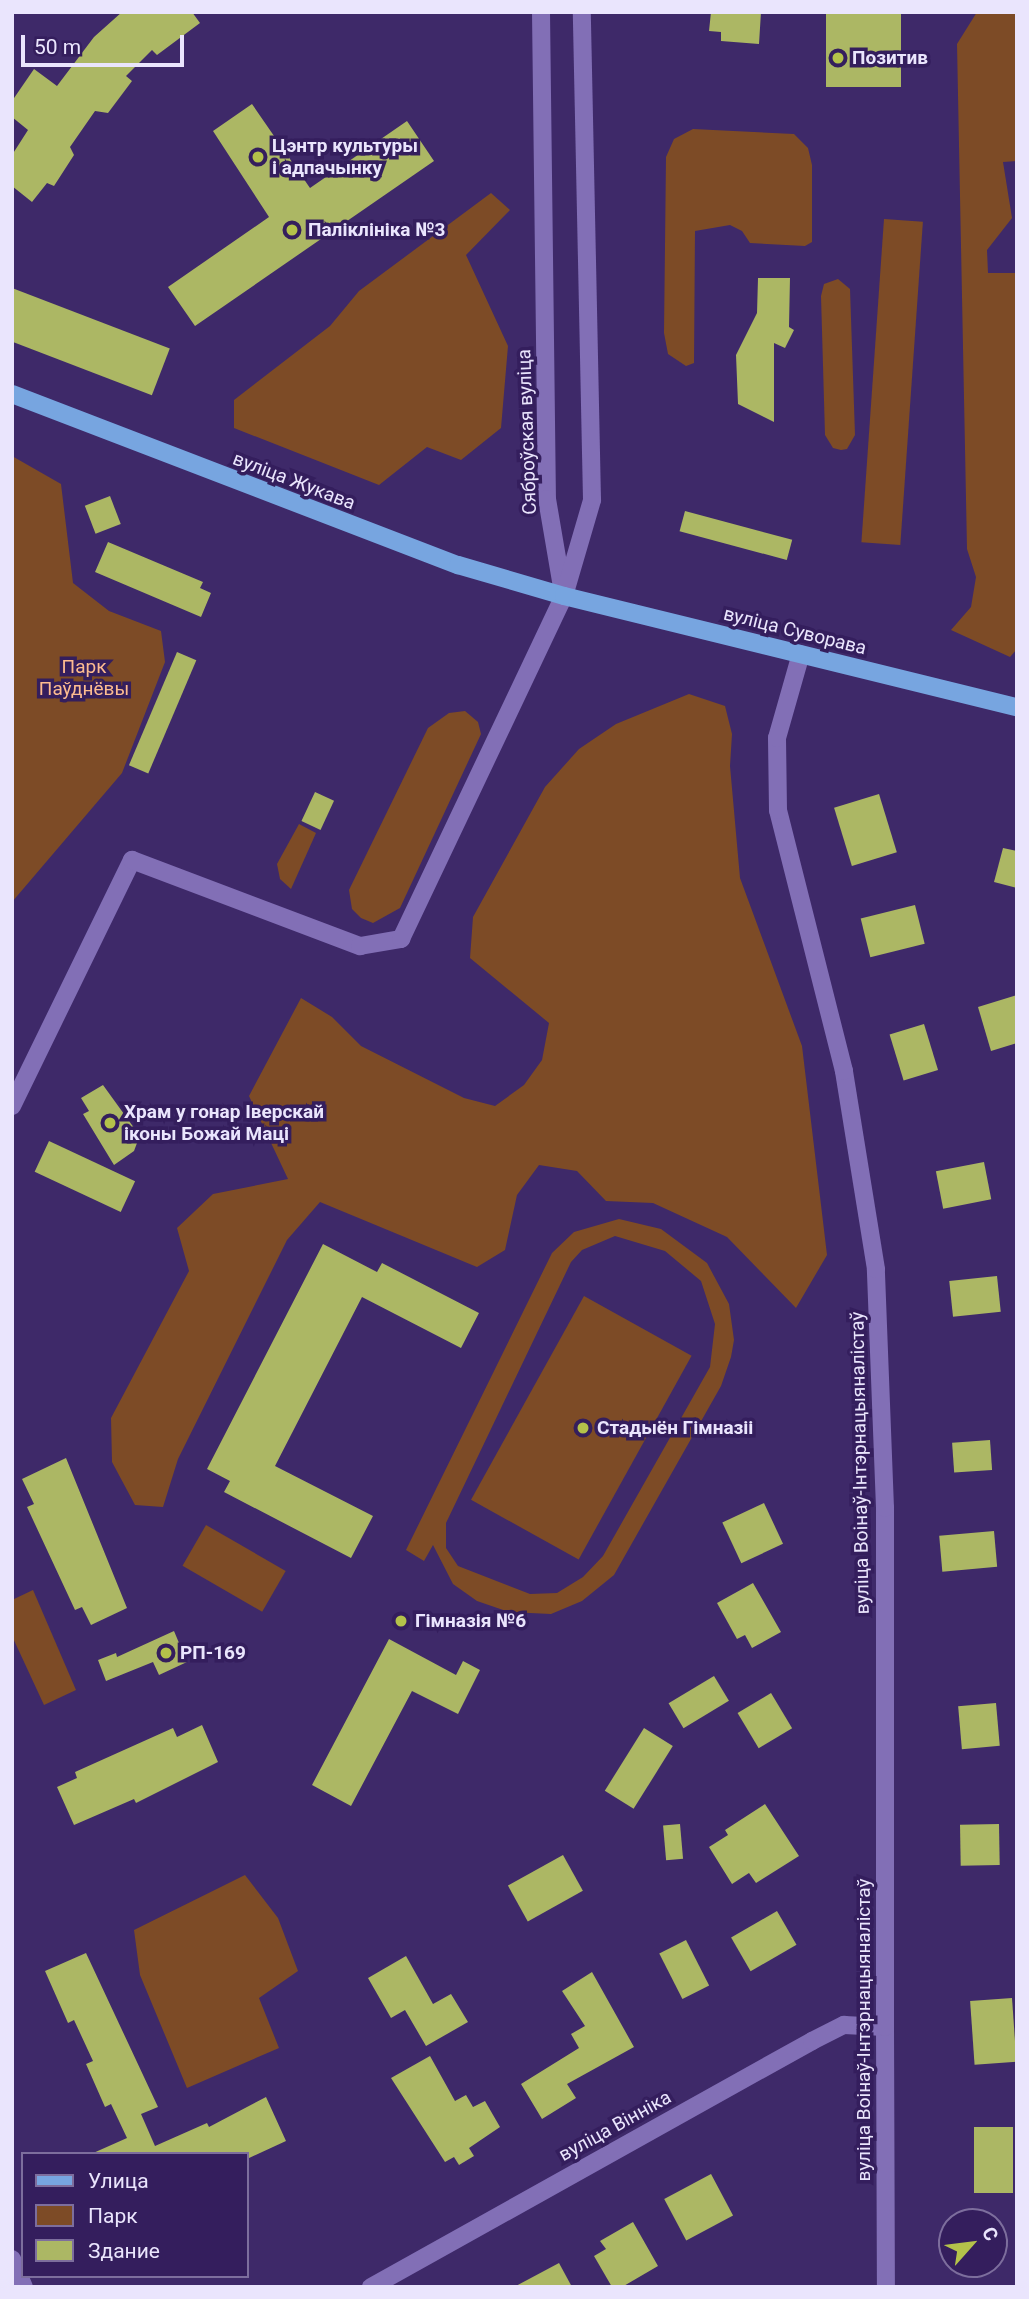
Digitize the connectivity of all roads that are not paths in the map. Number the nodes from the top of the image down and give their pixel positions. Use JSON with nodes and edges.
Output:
{"nodes":[{"id":1,"x":541,"y":12,"type":"edge"},
{"id":2,"x":582,"y":12,"type":"edge"},
{"id":3,"x":12,"y":394,"type":"edge"},
{"id":4,"x":564,"y":596,"type":"junction"},
{"id":5,"x":801,"y":654,"type":"junction"},
{"id":6,"x":1017,"y":707,"type":"edge"},
{"id":7,"x":12,"y":1105,"type":"edge"},
{"id":8,"x":885,"y":2027,"type":"junction"},
{"id":9,"x":12,"y":2259,"type":"edge"},
{"id":10,"x":24,"y":2287,"type":"edge"},
{"id":11,"x":371,"y":2287,"type":"edge"},
{"id":12,"x":886,"y":2287,"type":"edge"}],
"edges":[{"from":1,"to":4,"type":"street","name":"Сяброўская вуліца"},
{"from":2,"to":4,"type":"street"},
{"from":3,"to":4,"type":"main road","name":"вуліца Жукава"},
{"from":4,"to":5,"type":"main road","name":"вуліца Суворава"},
{"from":4,"to":7,"type":"street"},
{"from":5,"to":6,"type":"main road","name":"вуліца Суворава"},
{"from":5,"to":8,"type":"street","name":"вуліца Воінаў-Інтэрнацыяналістаў"},
{"from":8,"to":11,"type":"street","name":"вуліца Вінніка"},
{"from":8,"to":12,"type":"street","name":"вуліца Воінаў-Інтэрнацыяналістаў"},
{"from":9,"to":10,"type":"street"}]}
